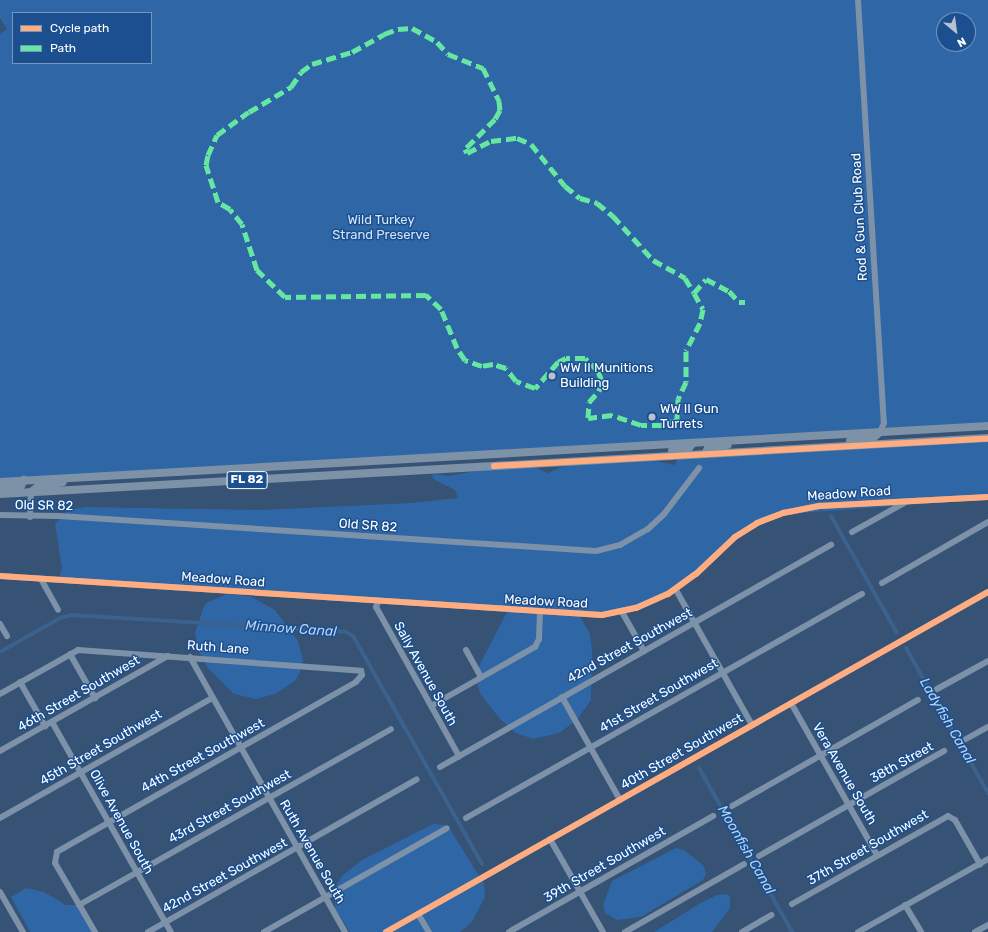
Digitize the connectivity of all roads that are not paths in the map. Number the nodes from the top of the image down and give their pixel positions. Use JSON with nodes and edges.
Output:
{"nodes":[{"id":1,"x":858,"y":0,"type":"edge"},
{"id":2,"x":988,"y":426,"type":"edge"},
{"id":3,"x":880,"y":432,"type":"junction"},
{"id":4,"x":777,"y":438,"type":"junction"},
{"id":5,"x":988,"y":438,"type":"edge"},
{"id":6,"x":693,"y":443,"type":"junction"},
{"id":7,"x":790,"y":450,"type":"junction"},
{"id":8,"x":705,"y":454,"type":"junction"},
{"id":9,"x":612,"y":460,"type":"junction"},
{"id":10,"x":699,"y":468,"type":"dead end"},
{"id":11,"x":129,"y":475,"type":"junction"},
{"id":12,"x":24,"y":480,"type":"junction"},
{"id":13,"x":0,"y":482,"type":"edge"},
{"id":14,"x":0,"y":489,"type":"edge"},
{"id":15,"x":31,"y":492,"type":"junction"},
{"id":16,"x":0,"y":494,"type":"edge"},
{"id":17,"x":988,"y":497,"type":"edge"},
{"id":18,"x":908,"y":501,"type":"junction"},
{"id":19,"x":0,"y":515,"type":"edge"},
{"id":20,"x":30,"y":517,"type":"junction"},
{"id":21,"x":988,"y":522,"type":"edge"},
{"id":22,"x":852,"y":532,"type":"dead end"},
{"id":23,"x":831,"y":545,"type":"dead end"},
{"id":24,"x":0,"y":576,"type":"edge"},
{"id":25,"x":41,"y":579,"type":"junction"},
{"id":26,"x":882,"y":583,"type":"dead end"},
{"id":27,"x":676,"y":590,"type":"junction"},
{"id":28,"x":988,"y":592,"type":"edge"},
{"id":29,"x":862,"y":594,"type":"dead end"},
{"id":30,"x":378,"y":602,"type":"junction"},
{"id":31,"x":58,"y":610,"type":"dead end"},
{"id":32,"x":622,"y":612,"type":"junction"},
{"id":33,"x":540,"y":613,"type":"junction"},
{"id":34,"x":694,"y":623,"type":"junction"},
{"id":35,"x":0,"y":624,"type":"edge"},
{"id":36,"x":7,"y":636,"type":"dead end"},
{"id":37,"x":466,"y":650,"type":"dead end"},
{"id":38,"x":644,"y":651,"type":"junction"},
{"id":39,"x":70,"y":654,"type":"junction"},
{"id":40,"x":168,"y":656,"type":"junction"},
{"id":41,"x":190,"y":657,"type":"junction"},
{"id":42,"x":988,"y":661,"type":"edge"},
{"id":43,"x":723,"y":673,"type":"junction"},
{"id":44,"x":362,"y":675,"type":"joint"},
{"id":45,"x":481,"y":677,"type":"junction"},
{"id":46,"x":20,"y":682,"type":"junction"},
{"id":47,"x":937,"y":689,"type":"dead end"},
{"id":48,"x":0,"y":694,"type":"edge"},
{"id":49,"x":562,"y":697,"type":"junction"},
{"id":50,"x":95,"y":698,"type":"junction"},
{"id":51,"x":212,"y":698,"type":"junction"},
{"id":52,"x":918,"y":700,"type":"dead end"},
{"id":53,"x":791,"y":703,"type":"junction"},
{"id":54,"x":431,"y":706,"type":"junction"},
{"id":55,"x":52,"y":722,"type":"junction"},
{"id":56,"x":752,"y":725,"type":"junction"},
{"id":57,"x":45,"y":726,"type":"junction"},
{"id":58,"x":988,"y":727,"type":"edge"},
{"id":59,"x":390,"y":729,"type":"dead end"},
{"id":60,"x":966,"y":739,"type":"dead end"},
{"id":61,"x":240,"y":748,"type":"junction"},
{"id":62,"x":591,"y":748,"type":"junction"},
{"id":63,"x":944,"y":751,"type":"dead end"},
{"id":64,"x":0,"y":752,"type":"edge"},
{"id":65,"x":459,"y":756,"type":"junction"},
{"id":66,"x":821,"y":756,"type":"junction"},
{"id":67,"x":440,"y":767,"type":"dead end"},
{"id":68,"x":80,"y":772,"type":"junction"},
{"id":69,"x":417,"y":780,"type":"dead end"},
{"id":70,"x":269,"y":798,"type":"junction"},
{"id":71,"x":620,"y":800,"type":"junction"},
{"id":72,"x":732,"y":806,"type":"dead end"},
{"id":73,"x":849,"y":806,"type":"junction"},
{"id":74,"x":713,"y":816,"type":"dead end"},
{"id":75,"x":0,"y":818,"type":"edge"},
{"id":76,"x":466,"y":818,"type":"dead end"},
{"id":77,"x":108,"y":822,"type":"junction"},
{"id":78,"x":447,"y":828,"type":"dead end"},
{"id":79,"x":550,"y":839,"type":"junction"},
{"id":80,"x":297,"y":848,"type":"junction"},
{"id":81,"x":877,"y":855,"type":"junction"},
{"id":82,"x":759,"y":856,"type":"dead end"},
{"id":83,"x":988,"y":859,"type":"edge"},
{"id":84,"x":744,"y":864,"type":"dead end"},
{"id":85,"x":980,"y":864,"type":"junction"},
{"id":86,"x":137,"y":872,"type":"junction"},
{"id":87,"x":0,"y":892,"type":"edge"},
{"id":88,"x":580,"y":892,"type":"junction"},
{"id":89,"x":325,"y":897,"type":"junction"},
{"id":90,"x":792,"y":904,"type":"dead end"},
{"id":91,"x":80,"y":905,"type":"junction"},
{"id":92,"x":905,"y":906,"type":"junction"},
{"id":93,"x":418,"y":914,"type":"junction"},
{"id":94,"x":772,"y":915,"type":"dead end"},
{"id":95,"x":165,"y":922,"type":"junction"},
{"id":96,"x":988,"y":925,"type":"edge"},
{"id":97,"x":23,"y":932,"type":"edge"},
{"id":98,"x":95,"y":932,"type":"edge"},
{"id":99,"x":148,"y":932,"type":"edge"},
{"id":100,"x":171,"y":932,"type":"edge"},
{"id":101,"x":264,"y":932,"type":"edge"},
{"id":102,"x":345,"y":932,"type":"edge"},
{"id":103,"x":386,"y":932,"type":"edge"},
{"id":104,"x":429,"y":932,"type":"edge"},
{"id":105,"x":509,"y":932,"type":"edge"},
{"id":106,"x":603,"y":932,"type":"edge"},
{"id":107,"x":625,"y":932,"type":"edge"},
{"id":108,"x":742,"y":932,"type":"edge"},
{"id":109,"x":858,"y":932,"type":"edge"},
{"id":110,"x":921,"y":932,"type":"edge"},
{"id":111,"x":975,"y":932,"type":"edge"}],
"edges":[{"from":1,"to":3,"type":"street","name":"Rod & Gun Club Road"},
{"from":2,"to":3,"type":"highway","number":"FL 82"},
{"from":3,"to":4,"type":"highway","number":"FL 82"},
{"from":3,"to":7,"type":"highway"},
{"from":4,"to":6,"type":"highway","number":"FL 82"},
{"from":4,"to":8,"type":"highway"},
{"from":5,"to":7,"type":"highway","number":"FL 82"},
{"from":6,"to":9,"type":"highway"},
{"from":6,"to":11,"type":"highway","number":"FL 82"},
{"from":7,"to":8,"type":"highway","number":"FL 82"},
{"from":8,"to":9,"type":"highway","number":"FL 82"},
{"from":9,"to":15,"type":"highway","number":"FL 82"},
{"from":10,"to":20,"type":"street","name":"Old SR 82"},
{"from":11,"to":12,"type":"highway","number":"FL 82"},
{"from":11,"to":15,"type":"highway"},
{"from":12,"to":13,"type":"highway","number":"FL 82"},
{"from":12,"to":14,"type":"highway"},
{"from":15,"to":16,"type":"highway","number":"FL 82"},
{"from":15,"to":20,"type":"street"},
{"from":17,"to":18,"type":"street","name":"Meadow Road"},
{"from":18,"to":22,"type":"street"},
{"from":18,"to":27,"type":"street","name":"Meadow Road"},
{"from":19,"to":20,"type":"street","name":"Old SR 82"},
{"from":21,"to":26,"type":"street"},
{"from":23,"to":34,"type":"street","name":"42nd Street Southwest"},
{"from":24,"to":25,"type":"street","name":"Meadow Road"},
{"from":25,"to":30,"type":"street","name":"Meadow Road"},
{"from":25,"to":31,"type":"street"},
{"from":27,"to":32,"type":"street","name":"Meadow Road"},
{"from":27,"to":34,"type":"street"},
{"from":28,"to":53,"type":"street","name":"40th Street Southwest"},
{"from":29,"to":43,"type":"street","name":"41st Street Southwest"},
{"from":30,"to":33,"type":"street","name":"Meadow Road"},
{"from":30,"to":54,"type":"street","name":"Sally Avenue South"},
{"from":32,"to":33,"type":"street","name":"Meadow Road"},
{"from":32,"to":38,"type":"street"},
{"from":33,"to":45,"type":"street"},
{"from":34,"to":38,"type":"street","name":"42nd Street Southwest"},
{"from":34,"to":43,"type":"street"},
{"from":35,"to":36,"type":"street"},
{"from":37,"to":45,"type":"street"},
{"from":38,"to":49,"type":"street","name":"42nd Street Southwest"},
{"from":39,"to":40,"type":"street","name":"Ruth Lane"},
{"from":39,"to":46,"type":"street","name":"Ruth Lane"},
{"from":39,"to":50,"type":"street"},
{"from":40,"to":41,"type":"street","name":"Ruth Lane"},
{"from":40,"to":50,"type":"street","name":"46th Street Southwest"},
{"from":41,"to":44,"type":"street","name":"Ruth Lane"},
{"from":41,"to":51,"type":"street","name":"Ruth Avenue South"},
{"from":42,"to":47,"type":"street"},
{"from":43,"to":56,"type":"street"},
{"from":43,"to":62,"type":"street","name":"41st Street Southwest"},
{"from":44,"to":61,"type":"street","name":"44th Street Southwest"},
{"from":45,"to":54,"type":"street"},
{"from":46,"to":48,"type":"street","name":"Ruth Lane"},
{"from":46,"to":57,"type":"street"},
{"from":49,"to":62,"type":"street"},
{"from":49,"to":65,"type":"street","name":"42nd Street Southwest"},
{"from":50,"to":55,"type":"street","name":"46th Street Southwest"},
{"from":51,"to":61,"type":"street","name":"Ruth Avenue South"},
{"from":51,"to":68,"type":"street","name":"45th Street Southwest"},
{"from":52,"to":66,"type":"street"},
{"from":53,"to":56,"type":"street","name":"40th Street Southwest"},
{"from":53,"to":66,"type":"street","name":"Vera Avenue South"},
{"from":54,"to":65,"type":"street","name":"Sally Avenue South"},
{"from":55,"to":57,"type":"street","name":"46th Street Southwest"},
{"from":55,"to":68,"type":"street","name":"Olive Avenue South"},
{"from":56,"to":71,"type":"street","name":"40th Street Southwest"},
{"from":57,"to":64,"type":"street","name":"46th Street Southwest"},
{"from":58,"to":60,"type":"street"},
{"from":59,"to":70,"type":"street","name":"43rd Street Southwest"},
{"from":61,"to":70,"type":"street","name":"Ruth Avenue South"},
{"from":61,"to":77,"type":"street","name":"44th Street Southwest"},
{"from":62,"to":71,"type":"street"},
{"from":62,"to":76,"type":"street","name":"41st Street Southwest"},
{"from":63,"to":73,"type":"street","name":"38th Street"},
{"from":65,"to":67,"type":"street","name":"42nd Street Southwest"},
{"from":66,"to":72,"type":"street"},
{"from":66,"to":73,"type":"street","name":"Vera Avenue South"},
{"from":68,"to":75,"type":"street","name":"45th Street Southwest"},
{"from":68,"to":77,"type":"street","name":"Olive Avenue South"},
{"from":69,"to":80,"type":"street","name":"42nd Street Southwest"},
{"from":70,"to":80,"type":"street","name":"Ruth Avenue South"},
{"from":70,"to":86,"type":"street","name":"43rd Street Southwest"},
{"from":71,"to":79,"type":"street","name":"40th Street Southwest"},
{"from":73,"to":81,"type":"street","name":"Vera Avenue South"},
{"from":73,"to":82,"type":"street","name":"38th Street"},
{"from":74,"to":88,"type":"street","name":"39th Street Southwest"},
{"from":77,"to":86,"type":"street","name":"Olive Avenue South"},
{"from":77,"to":91,"type":"street","name":"44th Street Southwest"},
{"from":78,"to":89,"type":"street"},
{"from":79,"to":88,"type":"street"},
{"from":79,"to":93,"type":"street","name":"40th Street Southwest"},
{"from":80,"to":89,"type":"street","name":"Ruth Avenue South"},
{"from":80,"to":95,"type":"street","name":"42nd Street Southwest"},
{"from":81,"to":85,"type":"street","name":"37th Street Southwest"},
{"from":81,"to":90,"type":"street","name":"37th Street Southwest"},
{"from":83,"to":85,"type":"street"},
{"from":84,"to":107,"type":"street"},
{"from":85,"to":92,"type":"street"},
{"from":86,"to":91,"type":"street","name":"43rd Street Southwest"},
{"from":86,"to":95,"type":"street","name":"Olive Avenue South"},
{"from":87,"to":97,"type":"street"},
{"from":88,"to":105,"type":"street","name":"39th Street Southwest"},
{"from":88,"to":106,"type":"street"},
{"from":89,"to":101,"type":"street"},
{"from":89,"to":102,"type":"street","name":"Ruth Avenue South"},
{"from":91,"to":98,"type":"street"},
{"from":92,"to":109,"type":"street"},
{"from":92,"to":110,"type":"street"},
{"from":93,"to":103,"type":"street","name":"40th Street Southwest"},
{"from":93,"to":104,"type":"street"},
{"from":94,"to":108,"type":"street"},
{"from":95,"to":99,"type":"street","name":"42nd Street Southwest"},
{"from":95,"to":100,"type":"street","name":"Olive Avenue South"},
{"from":96,"to":111,"type":"street"}]}
